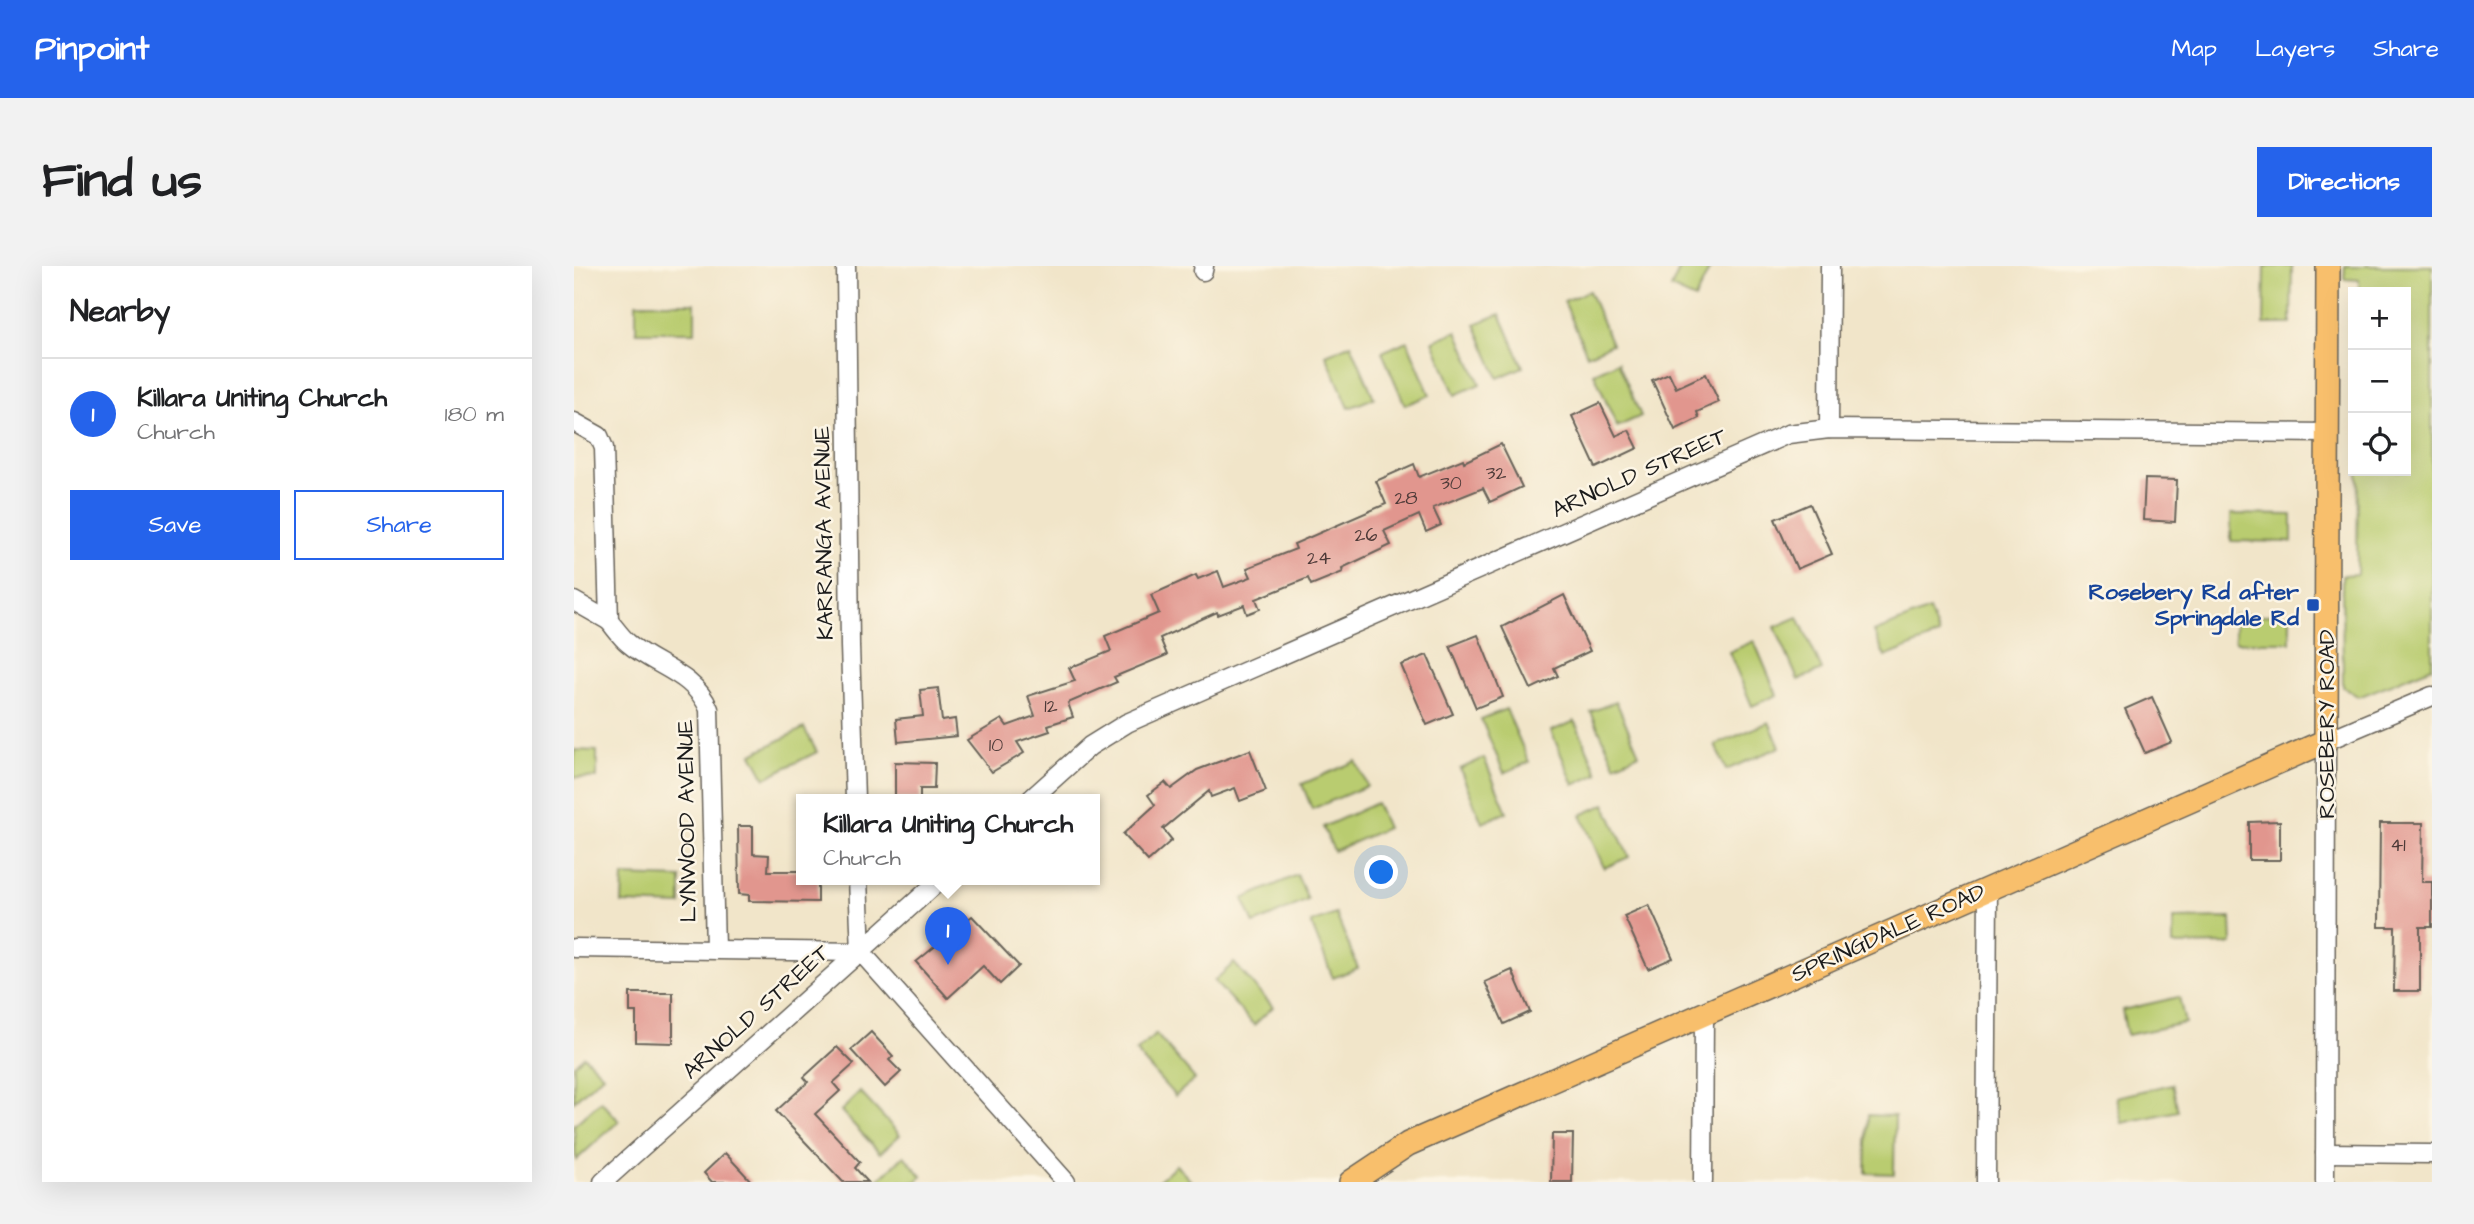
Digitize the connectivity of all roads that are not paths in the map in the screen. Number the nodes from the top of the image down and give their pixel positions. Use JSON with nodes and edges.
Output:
{"nodes":[{"id":1,"x":846,"y":266,"type":"edge"},
{"id":2,"x":1830,"y":266,"type":"edge"},
{"id":3,"x":2328,"y":266,"type":"edge"},
{"id":4,"x":574,"y":422,"type":"edge"},
{"id":5,"x":1829,"y":429,"type":"junction"},
{"id":6,"x":2328,"y":433,"type":"junction"},
{"id":7,"x":574,"y":601,"type":"edge"},
{"id":8,"x":610,"y":621,"type":"junction"},
{"id":9,"x":2432,"y":696,"type":"edge"},
{"id":10,"x":2326,"y":741,"type":"junction"},
{"id":11,"x":855,"y":794,"type":"edge"},
{"id":12,"x":1037,"y":794,"type":"edge"},
{"id":13,"x":858,"y":885,"type":"edge"},
{"id":14,"x":935,"y":885,"type":"edge"},
{"id":15,"x":1988,"y":890,"type":"junction"},
{"id":16,"x":574,"y":947,"type":"edge"},
{"id":17,"x":715,"y":948,"type":"junction"},
{"id":18,"x":861,"y":952,"type":"junction"},
{"id":19,"x":1704,"y":1014,"type":"junction"},
{"id":20,"x":2325,"y":1153,"type":"junction"},
{"id":21,"x":2432,"y":1154,"type":"edge"},
{"id":22,"x":603,"y":1182,"type":"edge"},
{"id":23,"x":1066,"y":1182,"type":"edge"},
{"id":24,"x":1351,"y":1182,"type":"edge"},
{"id":25,"x":1703,"y":1182,"type":"edge"},
{"id":26,"x":1986,"y":1182,"type":"edge"},
{"id":27,"x":2325,"y":1182,"type":"edge"}],
"edges":[{"from":1,"to":11,"type":"street","name":"KARRANGA AVENUE"},
{"from":2,"to":5,"type":"street"},
{"from":3,"to":6,"type":"main road","name":"ROSEBERY ROAD"},
{"from":4,"to":8,"type":"street"},
{"from":5,"to":6,"type":"street","name":"ARNOLD STREET"},
{"from":5,"to":12,"type":"street","name":"ARNOLD STREET"},
{"from":6,"to":10,"type":"main road","name":"ROSEBERY ROAD"},
{"from":7,"to":8,"type":"street","name":"LYNWOOD AVENUE"},
{"from":8,"to":17,"type":"street","name":"LYNWOOD AVENUE"},
{"from":9,"to":10,"type":"street","name":"SPRINGDALE ROAD"},
{"from":10,"to":15,"type":"main road","name":"SPRINGDALE ROAD"},
{"from":10,"to":20,"type":"street","name":"ROSEBERY ROAD"},
{"from":13,"to":18,"type":"street"},
{"from":14,"to":18,"type":"street","name":"ARNOLD STREET"},
{"from":15,"to":19,"type":"main road","name":"SPRINGDALE ROAD"},
{"from":15,"to":26,"type":"street"},
{"from":16,"to":17,"type":"street"},
{"from":17,"to":18,"type":"street"},
{"from":18,"to":22,"type":"street","name":"ARNOLD STREET"},
{"from":18,"to":23,"type":"street"},
{"from":19,"to":24,"type":"main road","name":"SPRINGDALE ROAD"},
{"from":19,"to":25,"type":"street"},
{"from":20,"to":21,"type":"street"},
{"from":20,"to":27,"type":"street","name":"ROSEBERY ROAD"}]}
